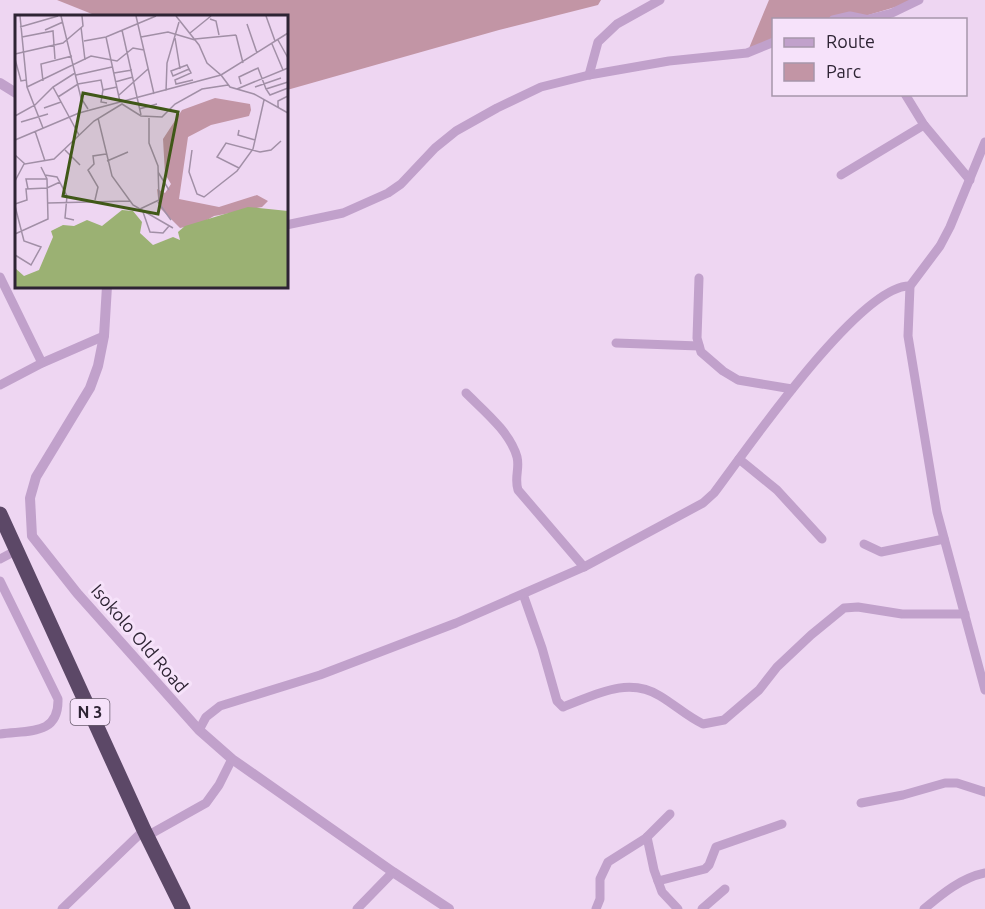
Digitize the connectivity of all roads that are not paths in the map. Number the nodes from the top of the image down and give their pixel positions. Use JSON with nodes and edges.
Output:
{"nodes":[{"id":1,"x":660,"y":0,"type":"edge"},
{"id":2,"x":919,"y":0,"type":"edge"},
{"id":3,"x":841,"y":18,"type":"edge"},
{"id":4,"x":863,"y":18,"type":"edge"},
{"id":5,"x":873,"y":18,"type":"edge"},
{"id":6,"x":772,"y":43,"type":"edge"},
{"id":7,"x":589,"y":75,"type":"junction"},
{"id":8,"x":0,"y":83,"type":"edge"},
{"id":9,"x":15,"y":92,"type":"edge"},
{"id":10,"x":906,"y":96,"type":"edge"},
{"id":11,"x":924,"y":126,"type":"junction"},
{"id":12,"x":985,"y":143,"type":"edge"},
{"id":13,"x":841,"y":175,"type":"dead end"},
{"id":14,"x":970,"y":180,"type":"junction"},
{"id":15,"x":288,"y":225,"type":"edge"},
{"id":16,"x":0,"y":277,"type":"edge"},
{"id":17,"x":699,"y":278,"type":"dead end"},
{"id":18,"x":910,"y":286,"type":"junction"},
{"id":19,"x":107,"y":288,"type":"edge"},
{"id":20,"x":104,"y":336,"type":"junction"},
{"id":21,"x":616,"y":343,"type":"dead end"},
{"id":22,"x":699,"y":346,"type":"junction"},
{"id":23,"x":42,"y":363,"type":"junction"},
{"id":24,"x":0,"y":385,"type":"edge"},
{"id":25,"x":792,"y":389,"type":"junction"},
{"id":26,"x":466,"y":393,"type":"dead end"},
{"id":27,"x":739,"y":459,"type":"junction"},
{"id":28,"x":0,"y":514,"type":"edge"},
{"id":29,"x":32,"y":536,"type":"junction"},
{"id":30,"x":822,"y":539,"type":"dead end"},
{"id":31,"x":944,"y":539,"type":"junction"},
{"id":32,"x":864,"y":544,"type":"dead end"},
{"id":33,"x":14,"y":545,"type":"junction"},
{"id":34,"x":0,"y":558,"type":"edge"},
{"id":35,"x":584,"y":567,"type":"junction"},
{"id":36,"x":0,"y":581,"type":"edge"},
{"id":37,"x":523,"y":594,"type":"junction"},
{"id":38,"x":965,"y":614,"type":"junction"},
{"id":39,"x":985,"y":690,"type":"edge"},
{"id":40,"x":199,"y":730,"type":"junction"},
{"id":41,"x":0,"y":734,"type":"edge"},
{"id":42,"x":232,"y":759,"type":"junction"},
{"id":43,"x":985,"y":792,"type":"edge"},
{"id":44,"x":861,"y":803,"type":"dead end"},
{"id":45,"x":670,"y":814,"type":"dead end"},
{"id":46,"x":782,"y":824,"type":"dead end"},
{"id":47,"x":146,"y":833,"type":"junction"},
{"id":48,"x":647,"y":837,"type":"junction"},
{"id":49,"x":393,"y":872,"type":"junction"},
{"id":50,"x":985,"y":873,"type":"edge"},
{"id":51,"x":658,"y":880,"type":"junction"},
{"id":52,"x":725,"y":889,"type":"dead end"},
{"id":53,"x":62,"y":909,"type":"edge"},
{"id":54,"x":183,"y":909,"type":"edge"},
{"id":55,"x":357,"y":909,"type":"edge"},
{"id":56,"x":449,"y":909,"type":"edge"},
{"id":57,"x":596,"y":909,"type":"edge"},
{"id":58,"x":678,"y":909,"type":"edge"},
{"id":59,"x":702,"y":909,"type":"edge"},
{"id":60,"x":924,"y":909,"type":"edge"}],
"edges":[{"from":1,"to":7,"type":"street"},
{"from":2,"to":5,"type":"street"},
{"from":3,"to":4,"type":"street"},
{"from":6,"to":7,"type":"street"},
{"from":7,"to":15,"type":"street"},
{"from":8,"to":9,"type":"street"},
{"from":10,"to":11,"type":"street"},
{"from":11,"to":13,"type":"street"},
{"from":11,"to":14,"type":"street"},
{"from":12,"to":14,"type":"street"},
{"from":14,"to":18,"type":"street"},
{"from":16,"to":23,"type":"street"},
{"from":17,"to":22,"type":"street"},
{"from":18,"to":25,"type":"street"},
{"from":18,"to":31,"type":"street"},
{"from":19,"to":20,"type":"street"},
{"from":20,"to":23,"type":"street"},
{"from":20,"to":29,"type":"street"},
{"from":21,"to":22,"type":"street"},
{"from":22,"to":25,"type":"street"},
{"from":23,"to":24,"type":"street"},
{"from":25,"to":27,"type":"street"},
{"from":26,"to":35,"type":"street"},
{"from":27,"to":30,"type":"street"},
{"from":27,"to":35,"type":"street"},
{"from":28,"to":33,"type":"highway","number":"N 3"},
{"from":29,"to":33,"type":"street"},
{"from":29,"to":40,"type":"street","name":"Isokolo Old Road"},
{"from":31,"to":32,"type":"street"},
{"from":31,"to":38,"type":"street"},
{"from":33,"to":34,"type":"street"},
{"from":33,"to":47,"type":"highway","number":"N 3"},
{"from":35,"to":37,"type":"street"},
{"from":36,"to":41,"type":"street"},
{"from":37,"to":38,"type":"street"},
{"from":37,"to":40,"type":"street"},
{"from":38,"to":39,"type":"street"},
{"from":40,"to":42,"type":"street","name":"Isokolo Old Road"},
{"from":42,"to":47,"type":"street"},
{"from":42,"to":49,"type":"street","name":"Isokolo Old Road"},
{"from":43,"to":44,"type":"street"},
{"from":45,"to":48,"type":"street"},
{"from":46,"to":51,"type":"street"},
{"from":47,"to":53,"type":"street"},
{"from":47,"to":54,"type":"highway","number":"N 3"},
{"from":48,"to":51,"type":"street"},
{"from":48,"to":57,"type":"street"},
{"from":49,"to":55,"type":"street"},
{"from":49,"to":56,"type":"street","name":"Isokolo Old Road"},
{"from":50,"to":60,"type":"street"},
{"from":51,"to":58,"type":"street"},
{"from":52,"to":59,"type":"street"}]}
